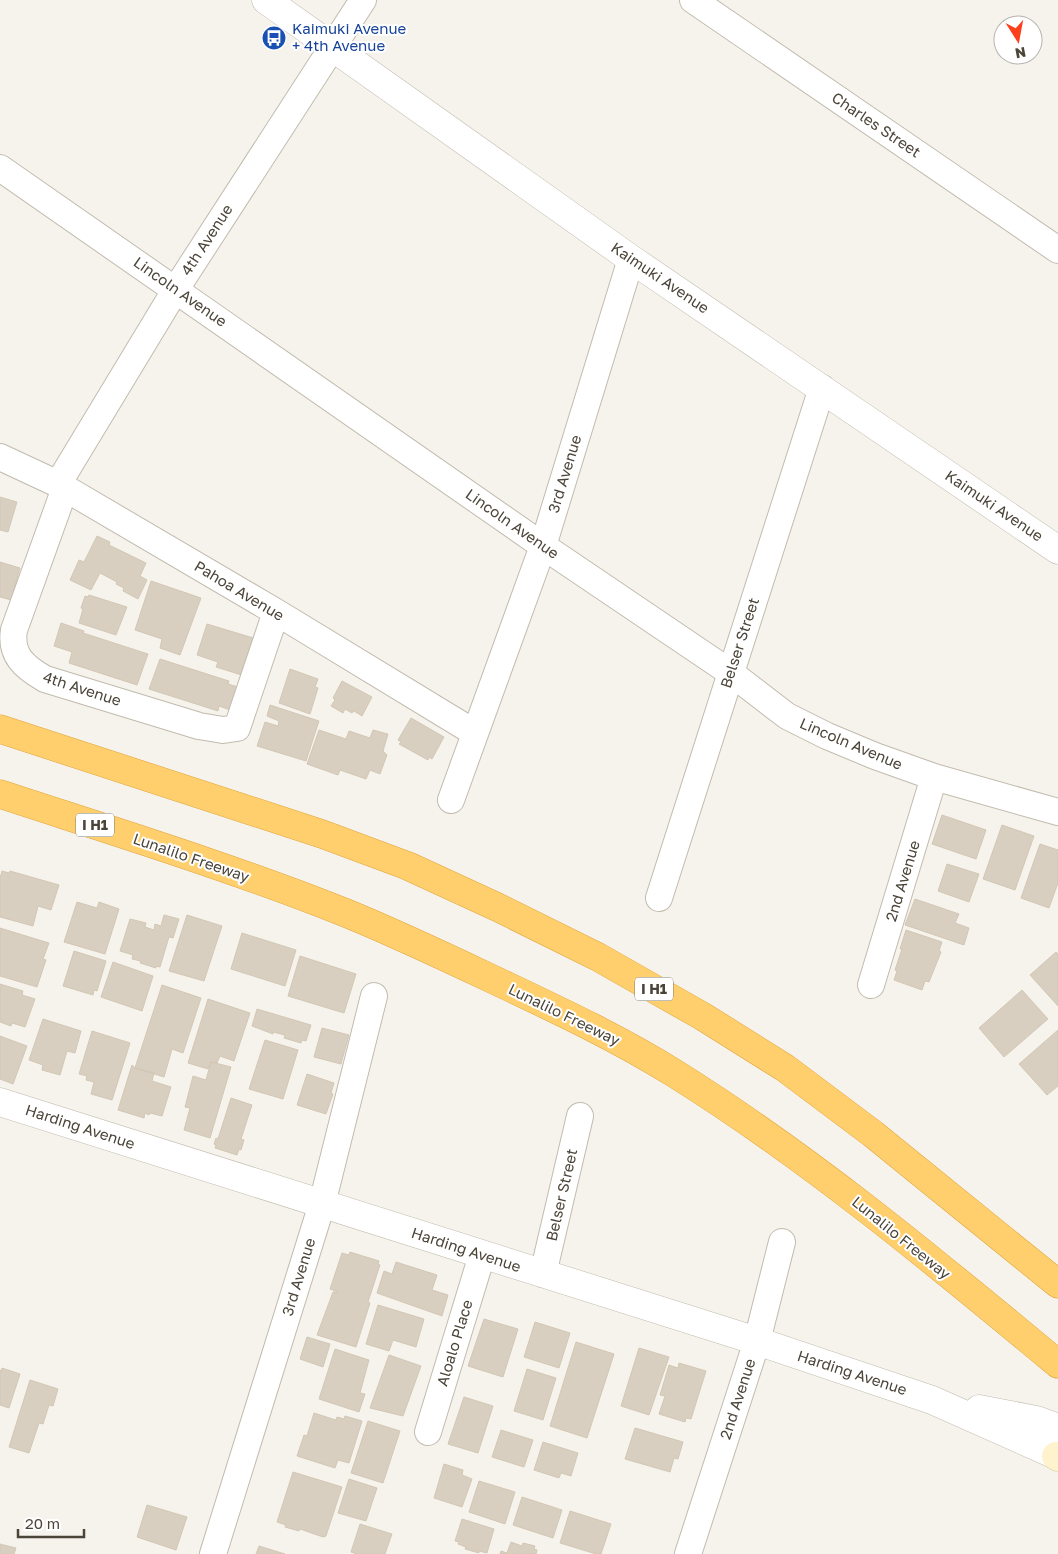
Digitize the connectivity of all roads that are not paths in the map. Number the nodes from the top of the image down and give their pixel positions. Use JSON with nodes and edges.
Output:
{"nodes":[{"id":1,"x":266,"y":0,"type":"edge"},
{"id":2,"x":363,"y":0,"type":"edge"},
{"id":3,"x":693,"y":0,"type":"edge"},
{"id":4,"x":332,"y":46,"type":"junction"},
{"id":5,"x":0,"y":168,"type":"edge"},
{"id":6,"x":1058,"y":250,"type":"edge"},
{"id":7,"x":631,"y":259,"type":"junction"},
{"id":8,"x":176,"y":289,"type":"junction"},
{"id":9,"x":822,"y":388,"type":"junction"},
{"id":10,"x":0,"y":457,"type":"edge"},
{"id":11,"x":62,"y":486,"type":"junction"},
{"id":12,"x":543,"y":546,"type":"junction"},
{"id":13,"x":1058,"y":550,"type":"edge"},
{"id":14,"x":276,"y":612,"type":"junction"},
{"id":15,"x":731,"y":673,"type":"junction"},
{"id":16,"x":0,"y":714,"type":"edge"},
{"id":17,"x":0,"y":729,"type":"edge"},
{"id":18,"x":474,"y":733,"type":"junction"},
{"id":19,"x":119,"y":767,"type":"junction"},
{"id":20,"x":934,"y":777,"type":"junction"},
{"id":21,"x":0,"y":794,"type":"edge"},
{"id":22,"x":451,"y":800,"type":"dead end"},
{"id":23,"x":0,"y":811,"type":"edge"},
{"id":24,"x":1058,"y":812,"type":"edge"},
{"id":25,"x":189,"y":857,"type":"junction"},
{"id":26,"x":659,"y":898,"type":"dead end"},
{"id":27,"x":871,"y":985,"type":"dead end"},
{"id":28,"x":374,"y":996,"type":"dead end"},
{"id":29,"x":0,"y":1102,"type":"edge"},
{"id":30,"x":580,"y":1116,"type":"dead end"},
{"id":31,"x":322,"y":1204,"type":"junction"},
{"id":32,"x":782,"y":1242,"type":"dead end"},
{"id":33,"x":482,"y":1255,"type":"junction"},
{"id":34,"x":543,"y":1274,"type":"junction"},
{"id":35,"x":1049,"y":1277,"type":"edge"},
{"id":36,"x":1008,"y":1323,"type":"junction"},
{"id":37,"x":758,"y":1341,"type":"junction"},
{"id":38,"x":1058,"y":1364,"type":"edge"},
{"id":39,"x":1058,"y":1376,"type":"edge"},
{"id":40,"x":932,"y":1400,"type":"junction"},
{"id":41,"x":1058,"y":1428,"type":"edge"},
{"id":42,"x":428,"y":1432,"type":"dead end"},
{"id":43,"x":1057,"y":1456,"type":"edge"},
{"id":44,"x":213,"y":1554,"type":"edge"},
{"id":45,"x":688,"y":1554,"type":"edge"}],
"edges":[{"from":1,"to":4,"type":"street","name":"Kaimuki Avenue"},
{"from":2,"to":4,"type":"street","name":"4th Avenue"},
{"from":3,"to":6,"type":"street","name":"Charles Street"},
{"from":4,"to":7,"type":"street","name":"Kaimuki Avenue"},
{"from":4,"to":8,"type":"street","name":"4th Avenue"},
{"from":5,"to":8,"type":"street","name":"Lincoln Avenue"},
{"from":7,"to":9,"type":"street","name":"Kaimuki Avenue"},
{"from":7,"to":12,"type":"street","name":"3rd Avenue"},
{"from":8,"to":11,"type":"street","name":"4th Avenue"},
{"from":8,"to":12,"type":"street","name":"Lincoln Avenue"},
{"from":9,"to":13,"type":"street","name":"Kaimuki Avenue"},
{"from":9,"to":15,"type":"street","name":"Belser Street"},
{"from":10,"to":11,"type":"street","name":"Pahoa Avenue"},
{"from":11,"to":14,"type":"street","name":"Pahoa Avenue"},
{"from":11,"to":14,"type":"street","name":"4th Avenue"},
{"from":12,"to":15,"type":"street","name":"Lincoln Avenue"},
{"from":12,"to":18,"type":"street","name":"3rd Avenue"},
{"from":14,"to":18,"type":"street","name":"Pahoa Avenue"},
{"from":15,"to":20,"type":"street","name":"Lincoln Avenue"},
{"from":15,"to":26,"type":"street","name":"Belser Street"},
{"from":16,"to":19,"type":"highway"},
{"from":17,"to":19,"type":"highway","number":"I H1"},
{"from":18,"to":22,"type":"street","name":"3rd Avenue"},
{"from":19,"to":35,"type":"highway","number":"I H1"},
{"from":20,"to":24,"type":"street","name":"Lincoln Avenue"},
{"from":20,"to":27,"type":"street","name":"2nd Avenue"},
{"from":21,"to":25,"type":"highway","name":"Lunalilo Freeway","number":"I H1"},
{"from":23,"to":25,"type":"highway"},
{"from":25,"to":36,"type":"highway","name":"Lunalilo Freeway","number":"I H1"},
{"from":28,"to":31,"type":"street","name":"3rd Avenue"},
{"from":29,"to":31,"type":"street","name":"Harding Avenue"},
{"from":30,"to":34,"type":"street","name":"Belser Street"},
{"from":31,"to":33,"type":"street","name":"Harding Avenue"},
{"from":31,"to":44,"type":"street","name":"3rd Avenue"},
{"from":32,"to":37,"type":"street","name":"2nd Avenue"},
{"from":33,"to":34,"type":"street","name":"Harding Avenue"},
{"from":33,"to":42,"type":"street","name":"Aloalo Place"},
{"from":34,"to":37,"type":"street","name":"Harding Avenue"},
{"from":36,"to":38,"type":"highway","name":"Lunalilo Freeway","number":"I H1"},
{"from":36,"to":39,"type":"highway"},
{"from":37,"to":40,"type":"street","name":"Harding Avenue"},
{"from":37,"to":45,"type":"street","name":"2nd Avenue"},
{"from":40,"to":41,"type":"street","name":"Harding Avenue"},
{"from":40,"to":43,"type":"street","name":"Harding Avenue"}]}
